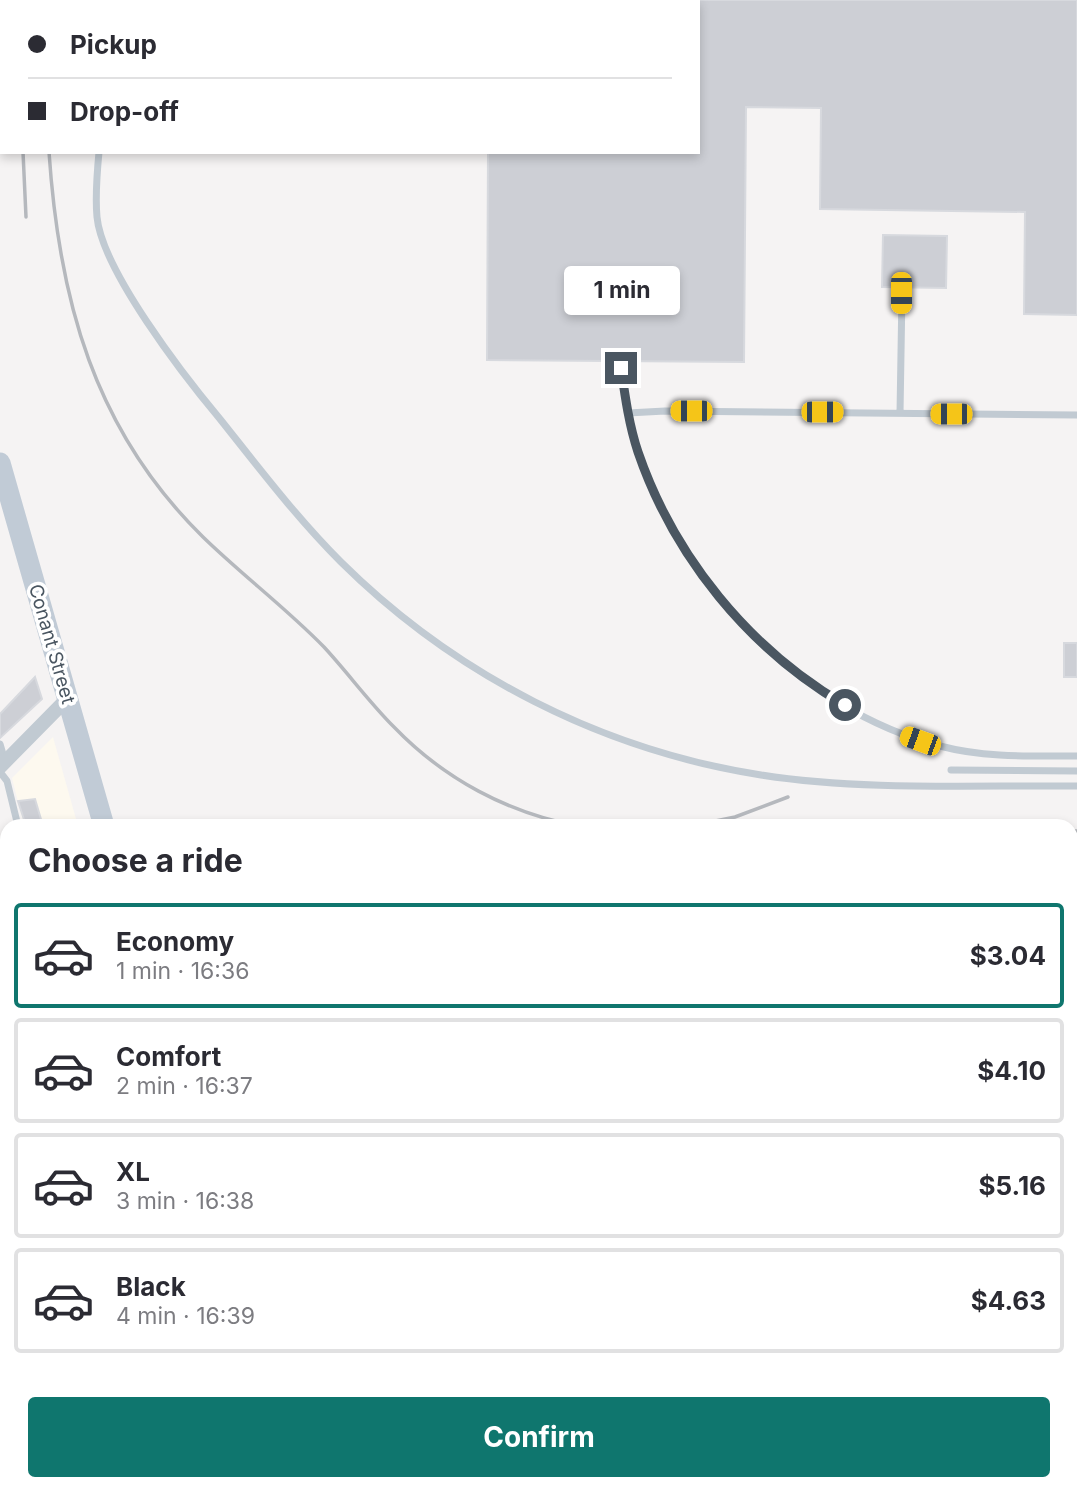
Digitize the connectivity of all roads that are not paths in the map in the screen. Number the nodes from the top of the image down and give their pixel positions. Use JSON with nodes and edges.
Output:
{"nodes":[{"id":1,"x":99,"y":154,"type":"edge"},
{"id":2,"x":901,"y":293,"type":"dead end"},
{"id":3,"x":621,"y":368,"type":"dead end"},
{"id":4,"x":628,"y":413,"type":"junction"},
{"id":5,"x":900,"y":413,"type":"junction"},
{"id":6,"x":1077,"y":415,"type":"edge"},
{"id":7,"x":1,"y":472,"type":"edge"},
{"id":8,"x":67,"y":699,"type":"junction"},
{"id":9,"x":0,"y":744,"type":"edge"},
{"id":10,"x":1077,"y":756,"type":"edge"},
{"id":11,"x":2,"y":767,"type":"edge"},
{"id":12,"x":951,"y":770,"type":"dead end"},
{"id":13,"x":1077,"y":771,"type":"edge"},
{"id":14,"x":1077,"y":786,"type":"edge"},
{"id":15,"x":16,"y":819,"type":"edge"},
{"id":16,"x":102,"y":819,"type":"edge"}],
"edges":[{"from":1,"to":14,"type":"lane"},
{"from":2,"to":5,"type":"lane"},
{"from":3,"to":4,"type":"lane"},
{"from":4,"to":5,"type":"lane"},
{"from":4,"to":10,"type":"lane"},
{"from":5,"to":6,"type":"lane"},
{"from":7,"to":8,"type":"main road","name":"Conant Street"},
{"from":8,"to":11,"type":"street"},
{"from":8,"to":16,"type":"main road","name":"Conant Street"},
{"from":9,"to":11,"type":"lane"},
{"from":11,"to":15,"type":"lane"},
{"from":12,"to":13,"type":"lane"}]}
